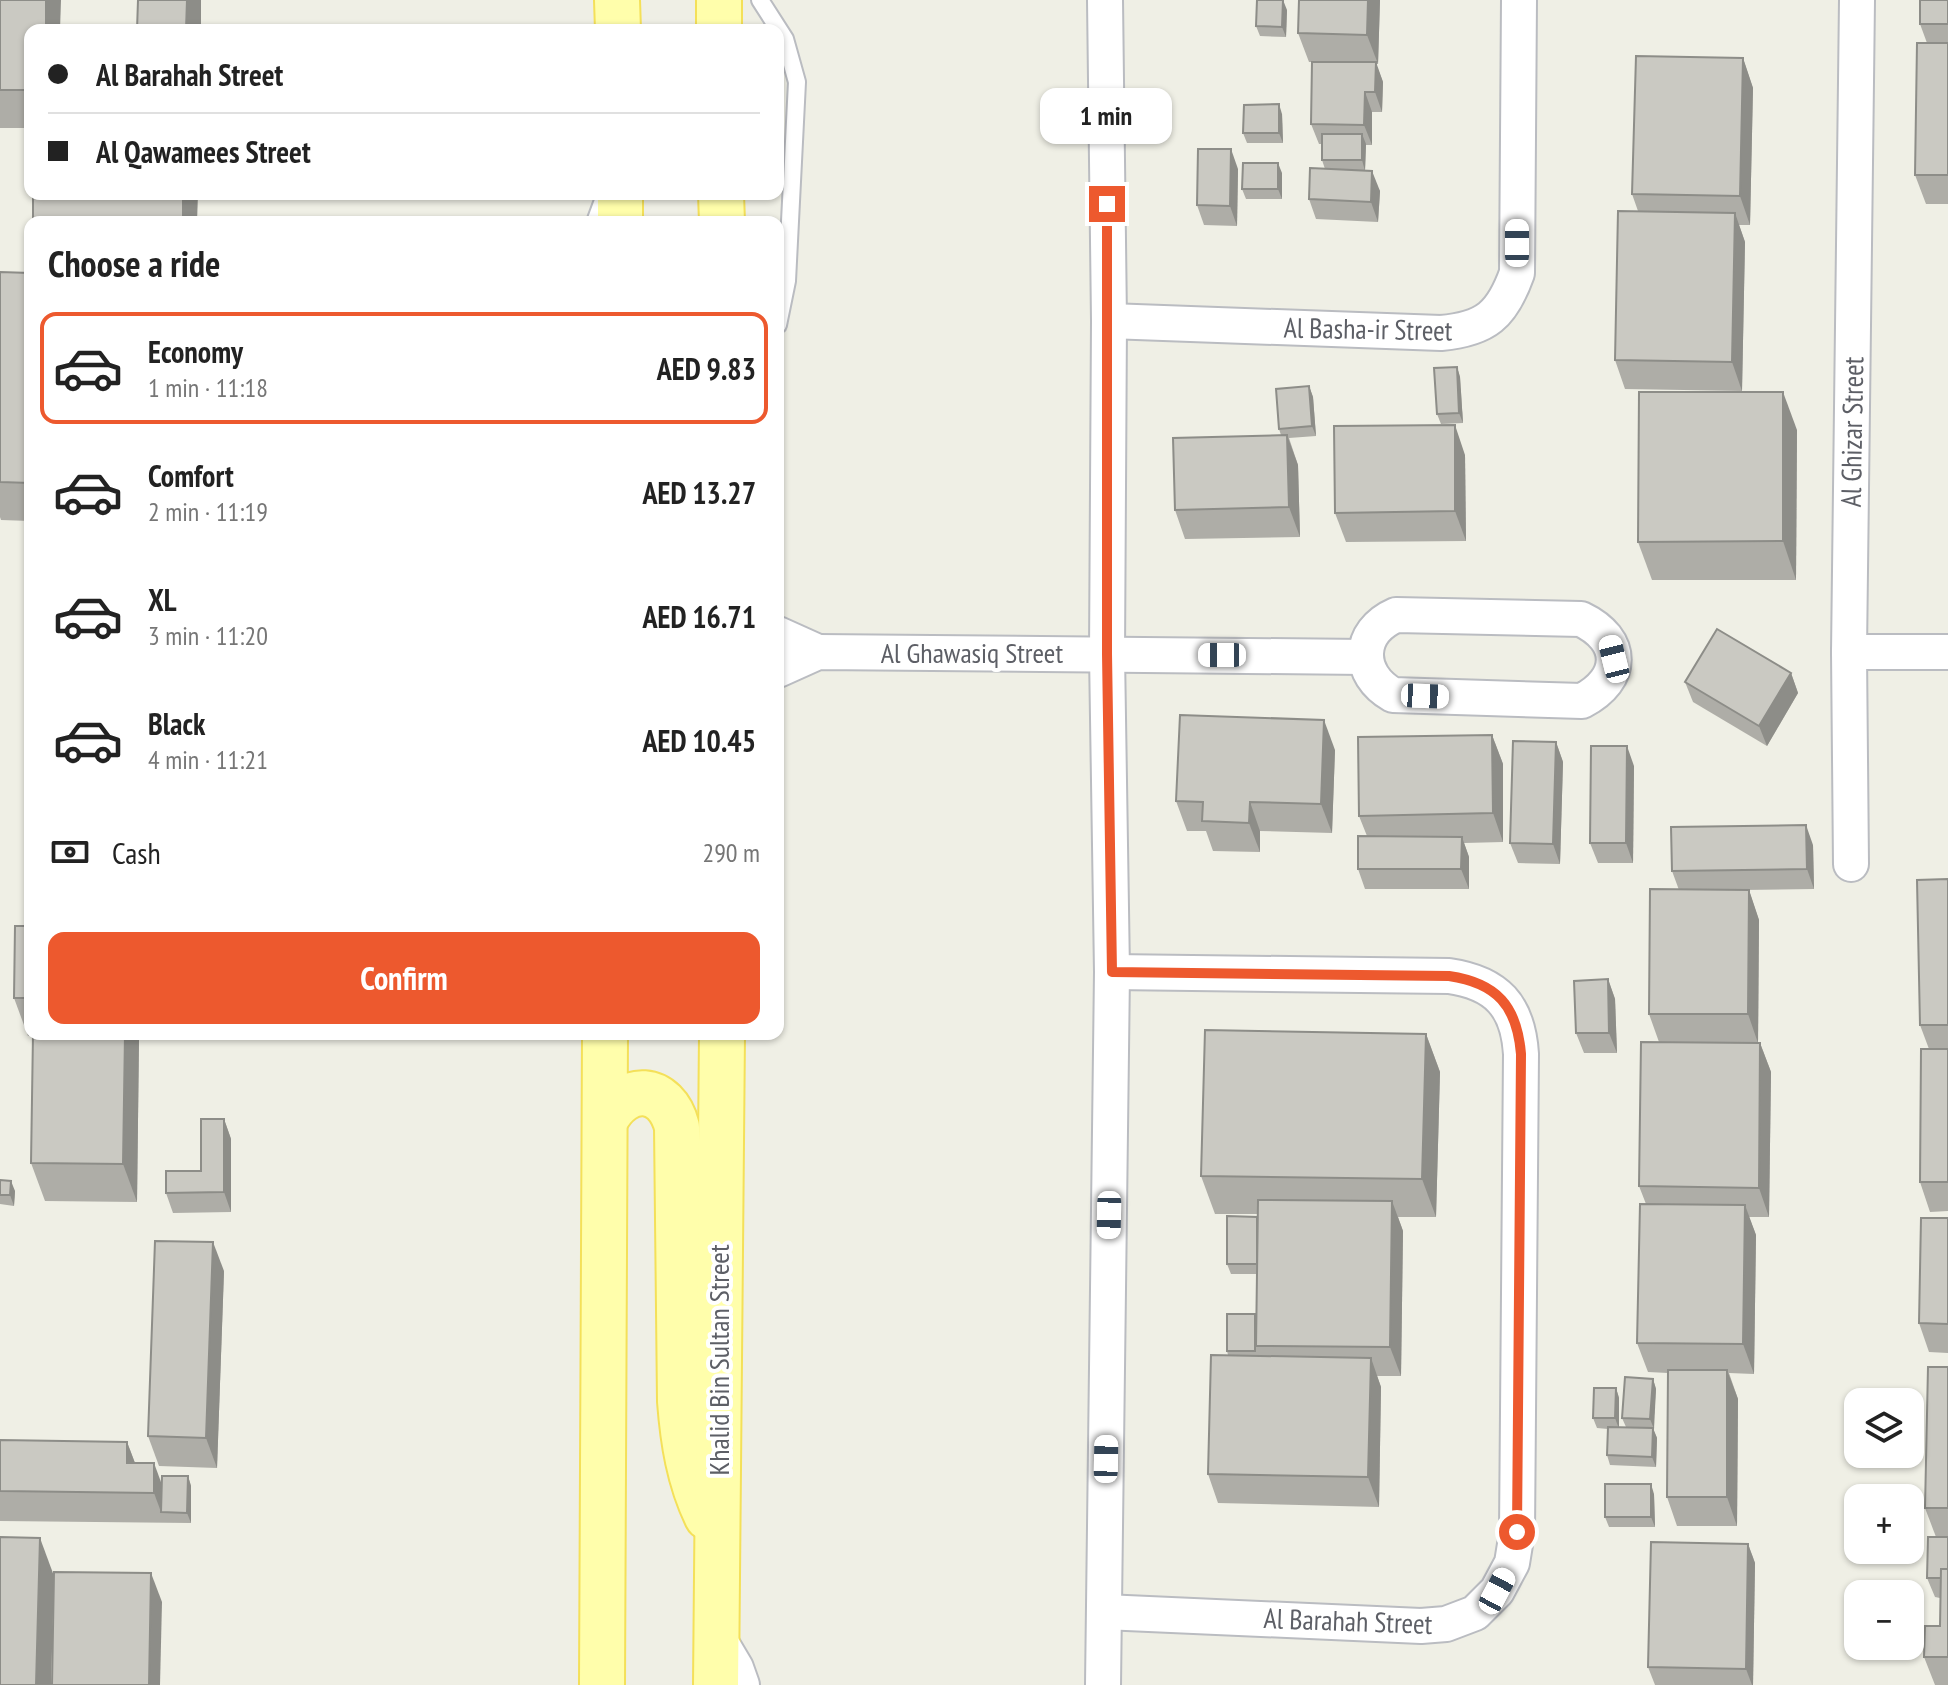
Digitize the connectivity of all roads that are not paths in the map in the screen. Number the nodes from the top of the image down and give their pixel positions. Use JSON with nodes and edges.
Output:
{"nodes":[{"id":1,"x":617,"y":0,"type":"edge"},
{"id":2,"x":719,"y":0,"type":"edge"},
{"id":3,"x":760,"y":0,"type":"edge"},
{"id":4,"x":1105,"y":0,"type":"edge"},
{"id":5,"x":1519,"y":0,"type":"edge"},
{"id":6,"x":1857,"y":0,"type":"edge"},
{"id":7,"x":618,"y":24,"type":"edge"},
{"id":8,"x":719,"y":24,"type":"edge"},
{"id":9,"x":775,"y":24,"type":"edge"},
{"id":10,"x":784,"y":37,"type":"edge"},
{"id":11,"x":784,"y":293,"type":"edge"},
{"id":12,"x":1109,"y":321,"type":"junction"},
{"id":13,"x":784,"y":637,"type":"edge"},
{"id":14,"x":818,"y":652,"type":"junction"},
{"id":15,"x":1849,"y":652,"type":"junction"},
{"id":16,"x":1948,"y":652,"type":"edge"},
{"id":17,"x":1107,"y":654,"type":"junction"},
{"id":18,"x":1366,"y":657,"type":"junction"},
{"id":19,"x":784,"y":667,"type":"edge"},
{"id":20,"x":1851,"y":864,"type":"dead end"},
{"id":21,"x":1112,"y":972,"type":"junction"},
{"id":22,"x":605,"y":1040,"type":"edge"},
{"id":23,"x":722,"y":1040,"type":"edge"},
{"id":24,"x":605,"y":1121,"type":"junction"},
{"id":25,"x":718,"y":1541,"type":"junction"},
{"id":26,"x":1104,"y":1612,"type":"junction"},
{"id":27,"x":716,"y":1635,"type":"junction"},
{"id":28,"x":602,"y":1685,"type":"edge"},
{"id":29,"x":716,"y":1685,"type":"edge"},
{"id":30,"x":742,"y":1685,"type":"edge"},
{"id":31,"x":1103,"y":1685,"type":"edge"}],
"edges":[{"from":1,"to":7,"type":"main road"},
{"from":2,"to":8,"type":"main road"},
{"from":3,"to":9,"type":"lane"},
{"from":4,"to":12,"type":"street"},
{"from":5,"to":12,"type":"street","name":"Al Basha-ir Street"},
{"from":6,"to":15,"type":"street","name":"Al Ghizar Street"},
{"from":10,"to":11,"type":"lane"},
{"from":12,"to":17,"type":"street"},
{"from":13,"to":14,"type":"street","name":"Al Ghawasiq Street"},
{"from":14,"to":17,"type":"street","name":"Al Ghawasiq Street"},
{"from":14,"to":19,"type":"street","name":"Al Ghawasiq Street"},
{"from":15,"to":16,"type":"street"},
{"from":15,"to":20,"type":"street","name":"Al Ghizar Street"},
{"from":17,"to":18,"type":"street","name":"Al Ghawasiq Street"},
{"from":17,"to":21,"type":"street"},
{"from":18,"to":18,"type":"street"},
{"from":21,"to":26,"type":"street"},
{"from":21,"to":26,"type":"street","name":"Al Barahah Street"},
{"from":22,"to":24,"type":"main road"},
{"from":23,"to":25,"type":"main road","name":"Khalid Bin Sultan Street"},
{"from":24,"to":25,"type":"main road"},
{"from":24,"to":28,"type":"main road"},
{"from":25,"to":27,"type":"main road","name":"Khalid Bin Sultan Street"},
{"from":26,"to":31,"type":"street"},
{"from":27,"to":29,"type":"main road","name":"Khalid Bin Sultan Street"},
{"from":27,"to":30,"type":"street"}]}
